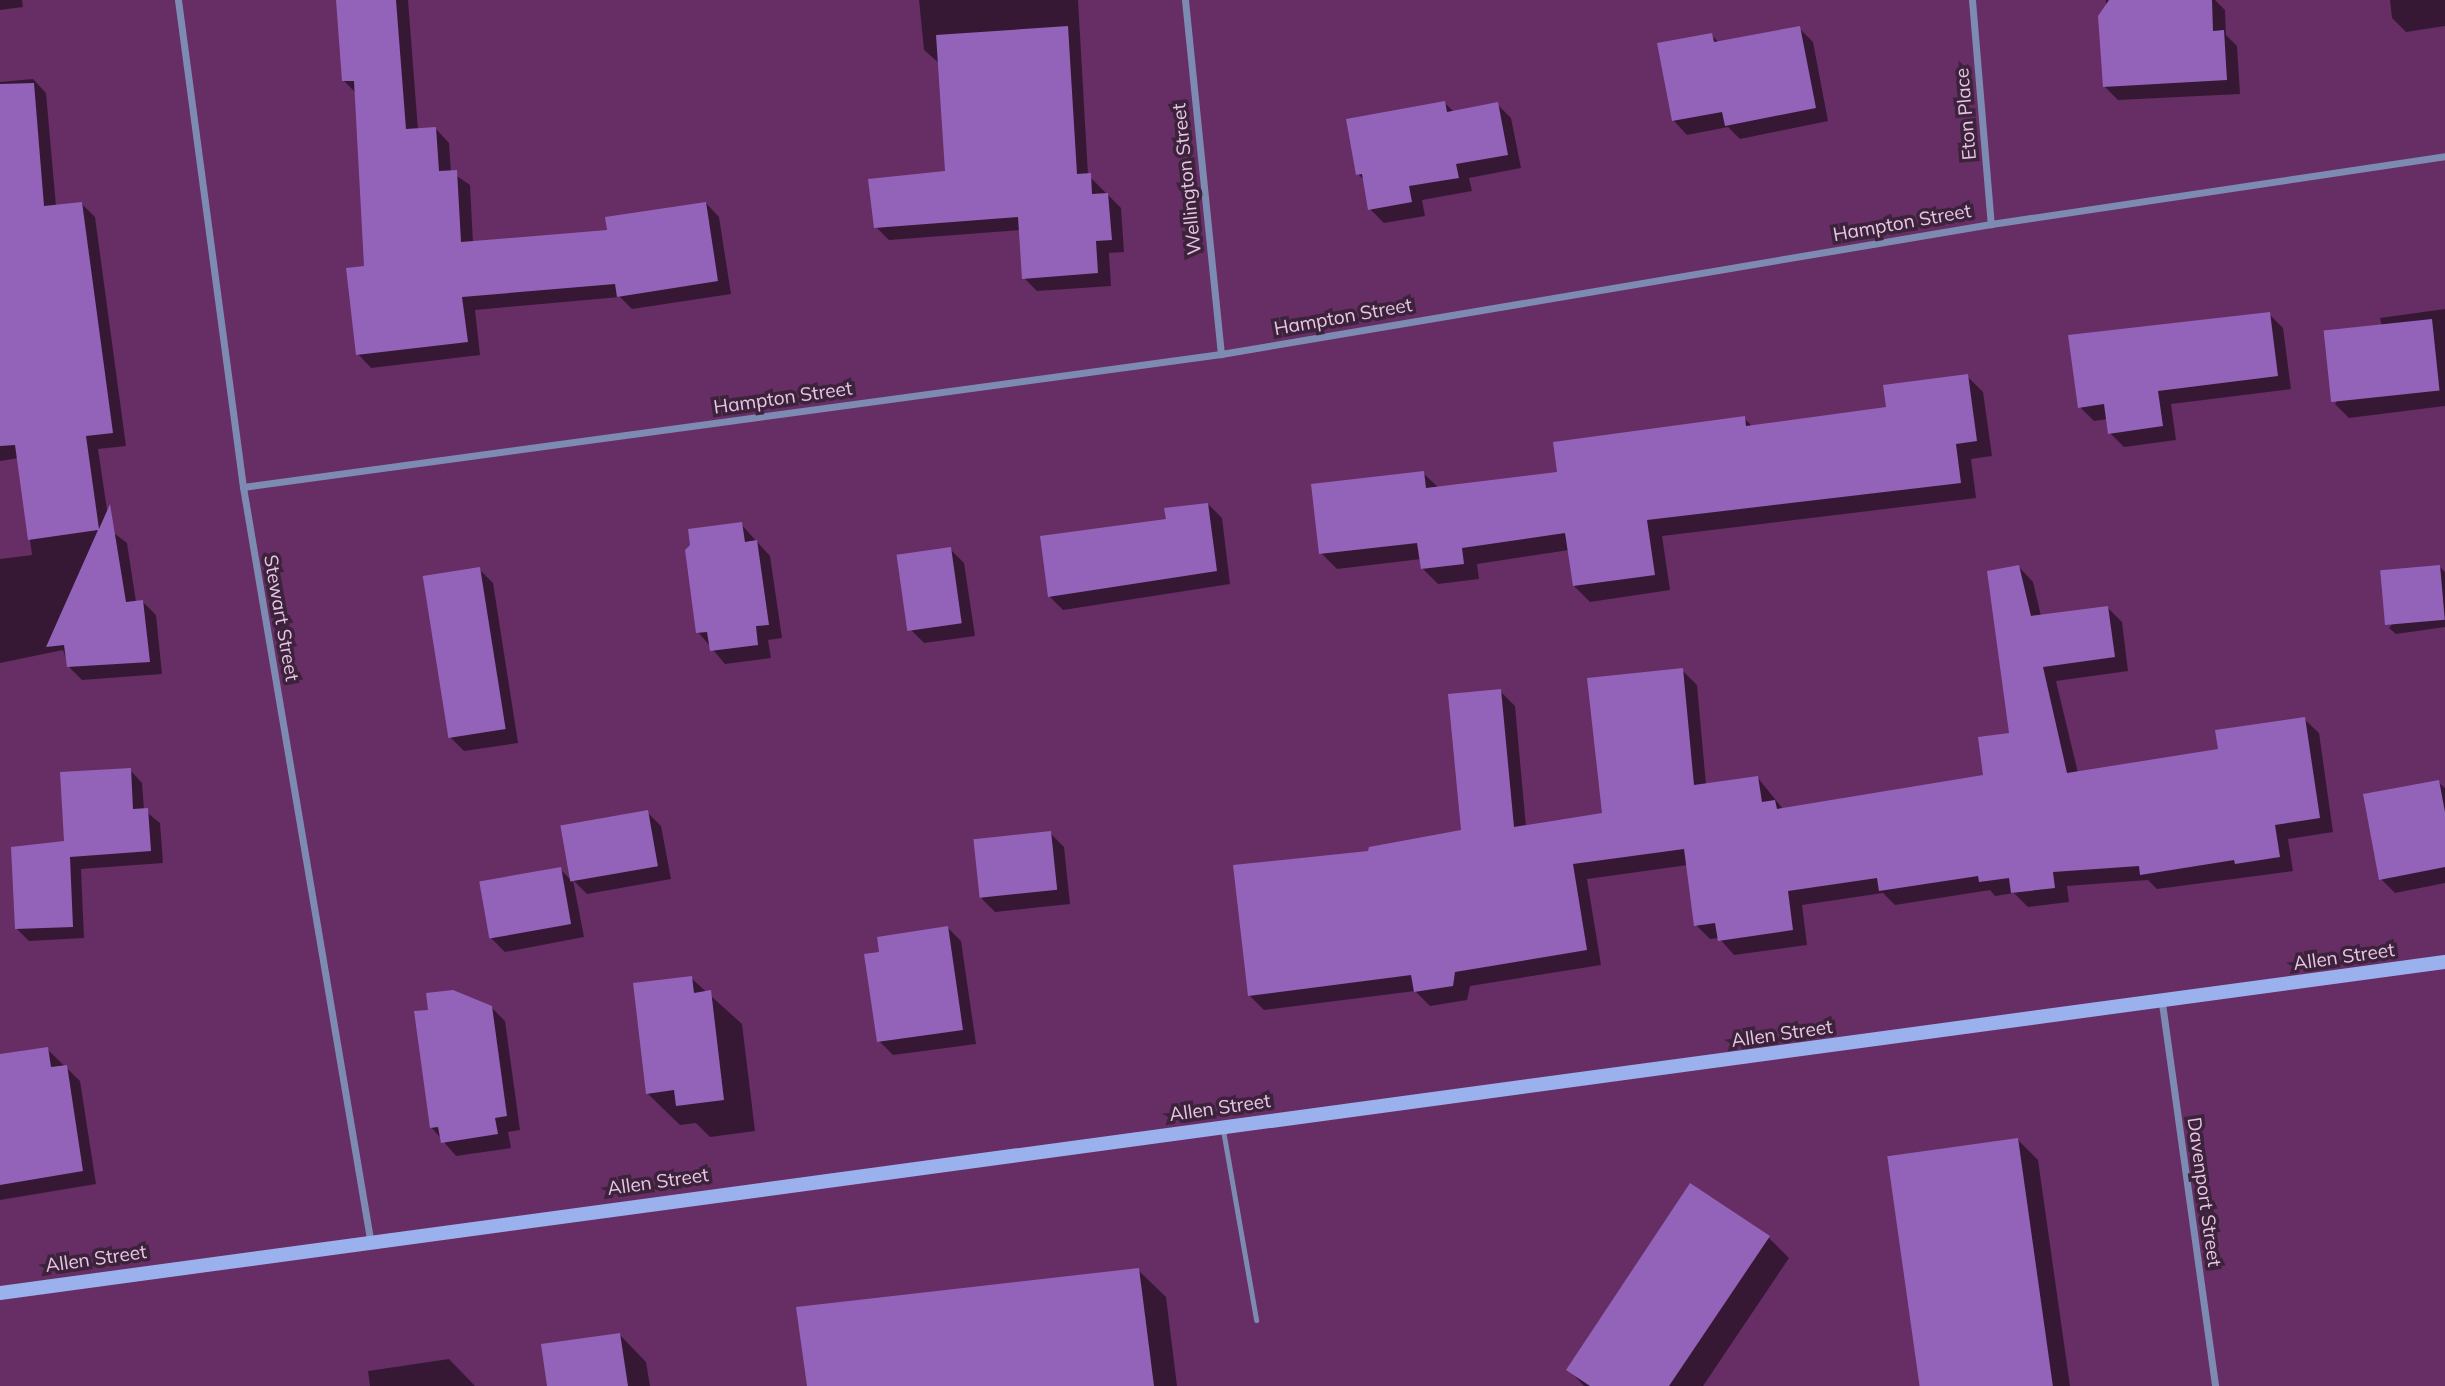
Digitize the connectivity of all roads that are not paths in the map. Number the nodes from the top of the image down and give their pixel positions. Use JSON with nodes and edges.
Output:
{"nodes":[{"id":1,"x":178,"y":0,"type":"edge"},
{"id":2,"x":1185,"y":0,"type":"edge"},
{"id":3,"x":1972,"y":0,"type":"edge"},
{"id":4,"x":2445,"y":156,"type":"edge"},
{"id":5,"x":1991,"y":224,"type":"junction"},
{"id":6,"x":1220,"y":354,"type":"junction"},
{"id":7,"x":243,"y":487,"type":"junction"},
{"id":8,"x":2445,"y":962,"type":"edge"},
{"id":9,"x":2162,"y":1003,"type":"junction"},
{"id":10,"x":1223,"y":1127,"type":"junction"},
{"id":11,"x":370,"y":1239,"type":"junction"},
{"id":12,"x":0,"y":1293,"type":"edge"},
{"id":13,"x":1256,"y":1320,"type":"dead end"},
{"id":14,"x":2215,"y":1386,"type":"edge"}],
"edges":[{"from":1,"to":7,"type":"street","name":"Stewart Street"},
{"from":2,"to":6,"type":"street","name":"Wellington Street"},
{"from":3,"to":5,"type":"street","name":"Eton Place"},
{"from":4,"to":5,"type":"street","name":"Hampton Street"},
{"from":5,"to":6,"type":"street","name":"Hampton Street"},
{"from":6,"to":7,"type":"street","name":"Hampton Street"},
{"from":7,"to":11,"type":"street","name":"Stewart Street"},
{"from":8,"to":9,"type":"street","name":"Allen Street"},
{"from":9,"to":10,"type":"street","name":"Allen Street"},
{"from":9,"to":14,"type":"street","name":"Davenport Street"},
{"from":10,"to":11,"type":"street","name":"Allen Street"},
{"from":10,"to":13,"type":"lane"},
{"from":11,"to":12,"type":"street","name":"Allen Street"}]}
